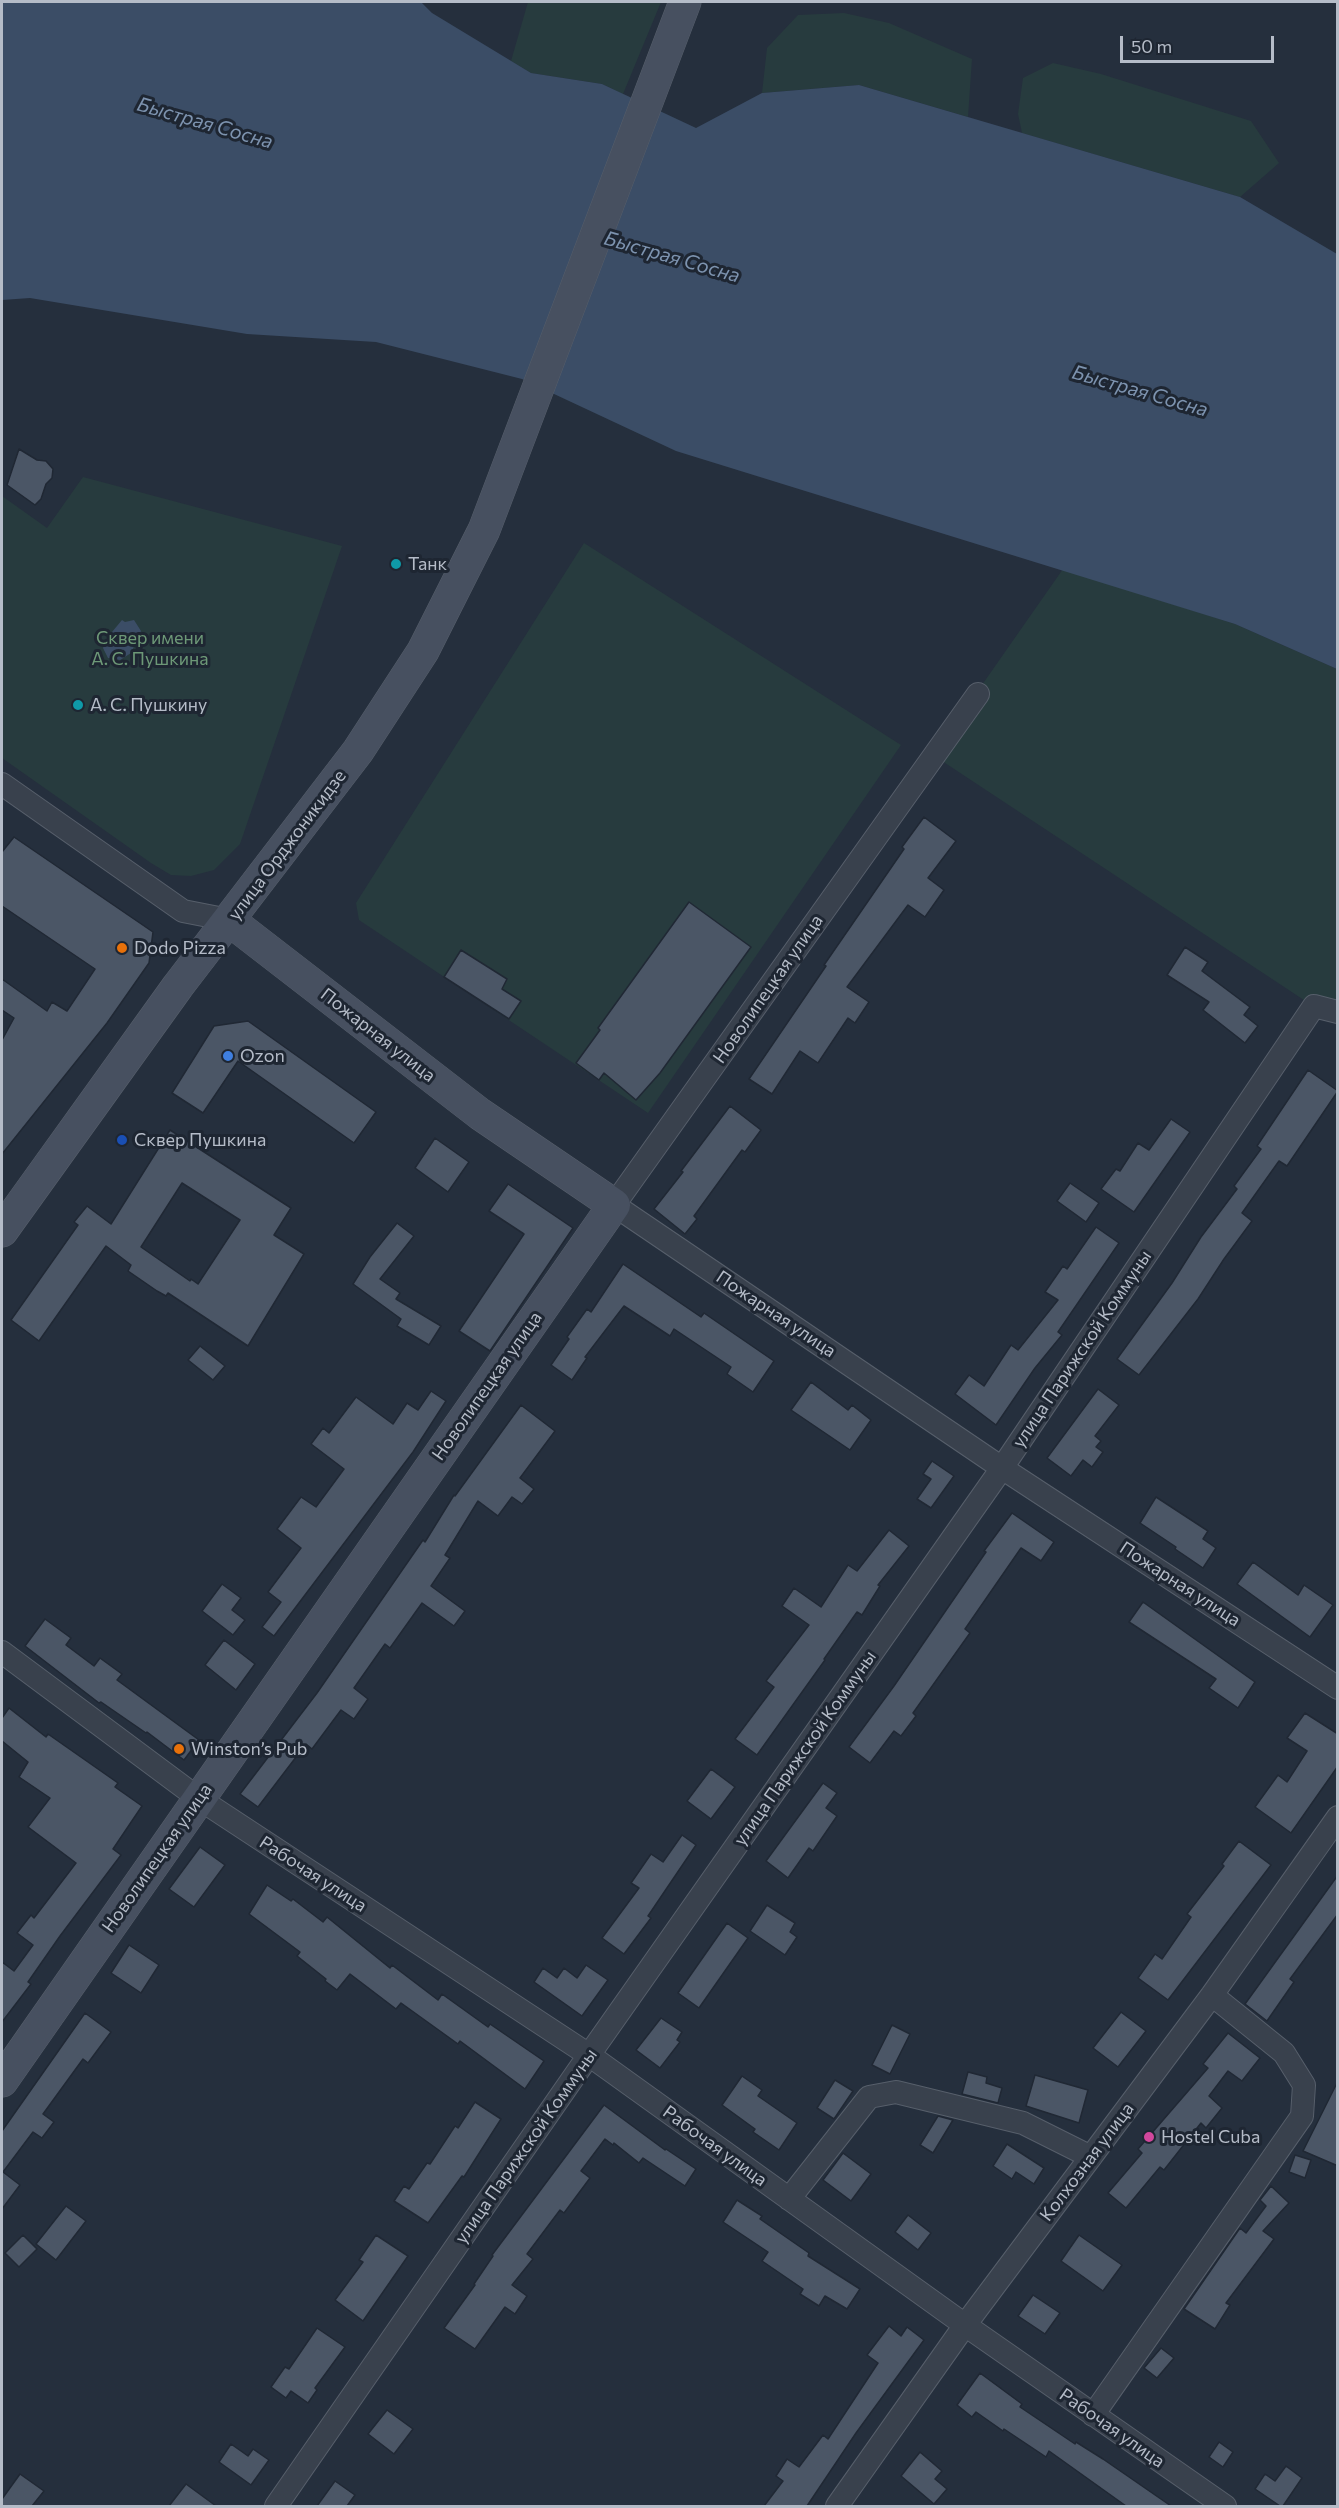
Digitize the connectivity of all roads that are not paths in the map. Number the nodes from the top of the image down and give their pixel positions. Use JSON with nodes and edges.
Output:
{"nodes":[{"id":1,"x":685,"y":2,"type":"edge"},
{"id":2,"x":978,"y":694,"type":"dead end"},
{"id":3,"x":2,"y":784,"type":"edge"},
{"id":4,"x":229,"y":921,"type":"junction"},
{"id":5,"x":1338,"y":1012,"type":"edge"},
{"id":6,"x":614,"y":1205,"type":"junction"},
{"id":7,"x":2,"y":1231,"type":"edge"},
{"id":8,"x":1002,"y":1468,"type":"junction"},
{"id":9,"x":2,"y":1652,"type":"edge"},
{"id":10,"x":1338,"y":1688,"type":"edge"},
{"id":11,"x":198,"y":1798,"type":"junction"},
{"id":12,"x":1338,"y":1816,"type":"edge"},
{"id":13,"x":1212,"y":1995,"type":"junction"},
{"id":14,"x":589,"y":2055,"type":"junction"},
{"id":15,"x":2,"y":2081,"type":"edge"},
{"id":16,"x":1091,"y":2157,"type":"junction"},
{"id":17,"x":789,"y":2199,"type":"junction"},
{"id":18,"x":965,"y":2325,"type":"junction"},
{"id":19,"x":1093,"y":2415,"type":"junction"},
{"id":20,"x":276,"y":2506,"type":"edge"},
{"id":21,"x":837,"y":2506,"type":"edge"},
{"id":22,"x":1225,"y":2506,"type":"edge"}],
"edges":[{"from":1,"to":4,"type":"street","name":"улица Орджоникидзе"},
{"from":2,"to":6,"type":"street","name":"Новолипецкая улица"},
{"from":3,"to":4,"type":"street"},
{"from":4,"to":6,"type":"street","name":"Пожарная улица"},
{"from":4,"to":7,"type":"street","name":"улица Орджоникидзе"},
{"from":5,"to":8,"type":"street","name":"улица Парижской Коммуны"},
{"from":6,"to":8,"type":"street","name":"Пожарная улица"},
{"from":6,"to":11,"type":"street","name":"Новолипецкая улица"},
{"from":8,"to":10,"type":"street","name":"Пожарная улица"},
{"from":8,"to":14,"type":"street","name":"улица Парижской Коммуны"},
{"from":9,"to":11,"type":"street","name":"Рабочая улица"},
{"from":11,"to":14,"type":"street","name":"Рабочая улица"},
{"from":11,"to":15,"type":"street","name":"Новолипецкая улица"},
{"from":12,"to":13,"type":"street","name":"Колхозная улица"},
{"from":13,"to":16,"type":"street","name":"Колхозная улица"},
{"from":13,"to":19,"type":"street"},
{"from":14,"to":17,"type":"street","name":"Рабочая улица"},
{"from":14,"to":20,"type":"street","name":"улица Парижской Коммуны"},
{"from":16,"to":17,"type":"street"},
{"from":16,"to":18,"type":"street","name":"Колхозная улица"},
{"from":17,"to":18,"type":"street","name":"Рабочая улица"},
{"from":18,"to":19,"type":"street","name":"Рабочая улица"},
{"from":18,"to":21,"type":"street","name":"Колхозная улица"},
{"from":19,"to":22,"type":"street","name":"Рабочая улица"}]}
